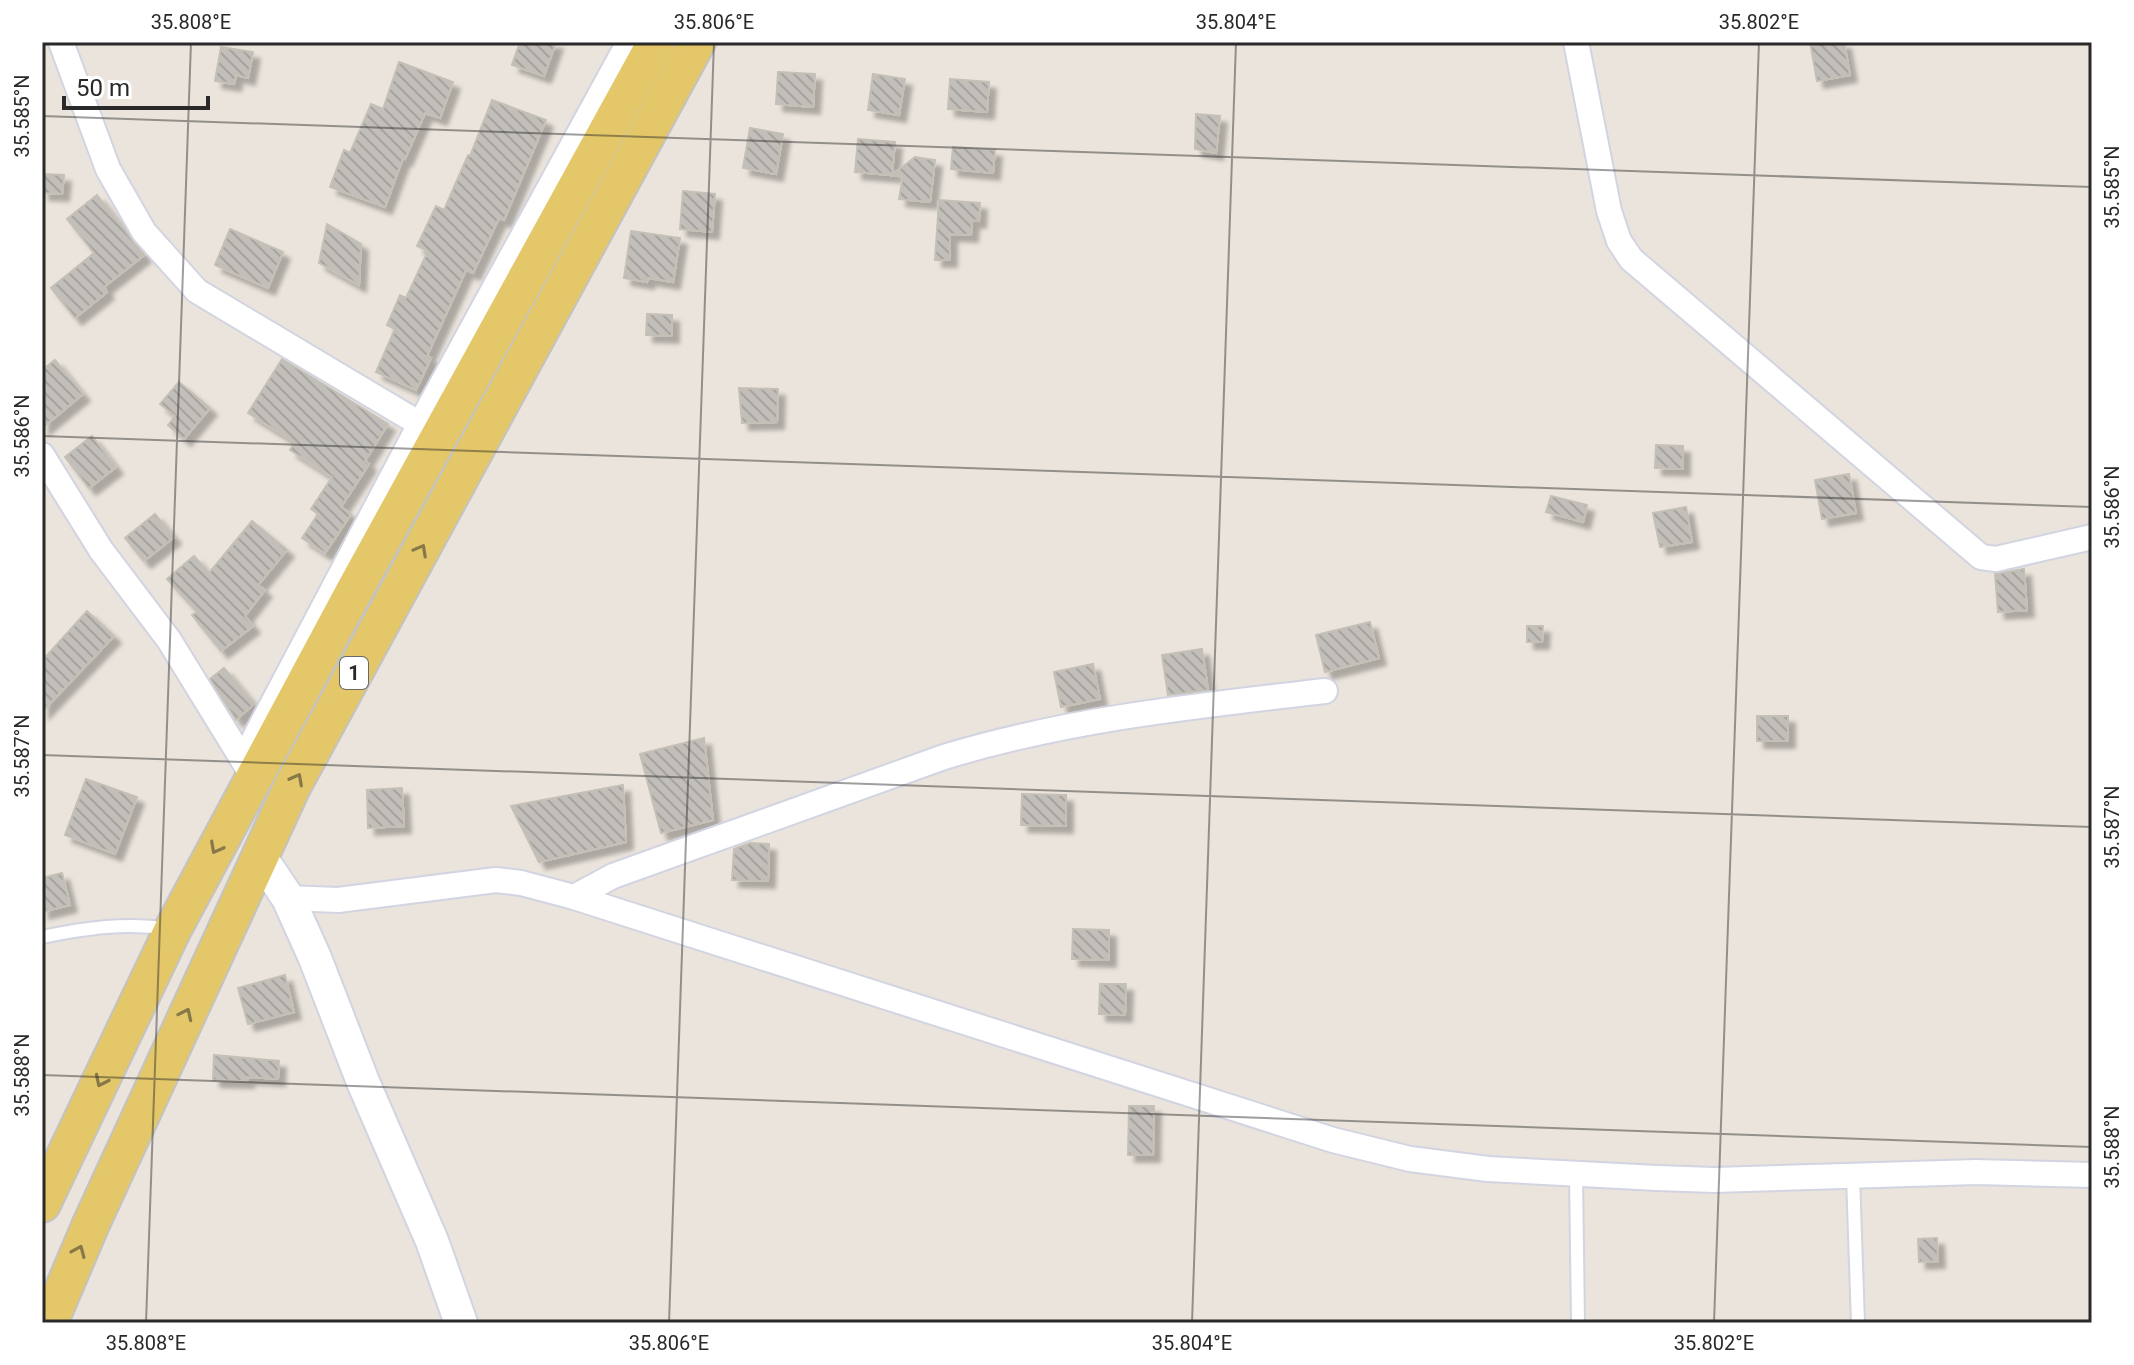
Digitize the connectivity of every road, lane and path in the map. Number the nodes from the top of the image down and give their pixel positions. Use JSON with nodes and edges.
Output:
{"nodes":[{"id":1,"x":61,"y":42,"type":"edge"},
{"id":2,"x":629,"y":42,"type":"edge"},
{"id":3,"x":656,"y":42,"type":"edge"},
{"id":4,"x":697,"y":42,"type":"edge"},
{"id":5,"x":1576,"y":42,"type":"edge"},
{"id":6,"x":420,"y":424,"type":"junction"},
{"id":7,"x":42,"y":455,"type":"edge"},
{"id":8,"x":2092,"y":537,"type":"edge"},
{"id":9,"x":1325,"y":691,"type":"dead end"},
{"id":10,"x":248,"y":769,"type":"junction"},
{"id":11,"x":259,"y":855,"type":"junction"},
{"id":12,"x":574,"y":897,"type":"junction"},
{"id":13,"x":288,"y":898,"type":"junction"},
{"id":14,"x":173,"y":929,"type":"junction"},
{"id":15,"x":42,"y":937,"type":"edge"},
{"id":16,"x":1576,"y":1173,"type":"junction"},
{"id":17,"x":2092,"y":1175,"type":"edge"},
{"id":18,"x":1853,"y":1176,"type":"junction"},
{"id":19,"x":42,"y":1204,"type":"edge"},
{"id":20,"x":49,"y":1323,"type":"edge"},
{"id":21,"x":461,"y":1323,"type":"edge"},
{"id":22,"x":1578,"y":1323,"type":"edge"},
{"id":23,"x":1858,"y":1323,"type":"edge"}],
"edges":[{"from":1,"to":6,"type":"street"},
{"from":2,"to":6,"type":"street"},
{"from":3,"to":10,"type":"main road","number":"1"},
{"from":11,"to":4,"type":"main road","number":"1","one_way":true},
{"from":5,"to":8,"type":"street"},
{"from":6,"to":10,"type":"street"},
{"from":7,"to":10,"type":"street"},
{"from":9,"to":12,"type":"street"},
{"from":10,"to":14,"type":"main road","number":"1","one_way":true},
{"from":11,"to":13,"type":"street"},
{"from":20,"to":11,"type":"main road","number":"1","one_way":true},
{"from":12,"to":13,"type":"street"},
{"from":12,"to":16,"type":"street"},
{"from":13,"to":21,"type":"street"},
{"from":14,"to":15,"type":"lane"},
{"from":14,"to":19,"type":"main road","number":"1","one_way":true},
{"from":16,"to":18,"type":"street"},
{"from":16,"to":22,"type":"lane"},
{"from":17,"to":18,"type":"street"},
{"from":18,"to":23,"type":"lane"}]}
